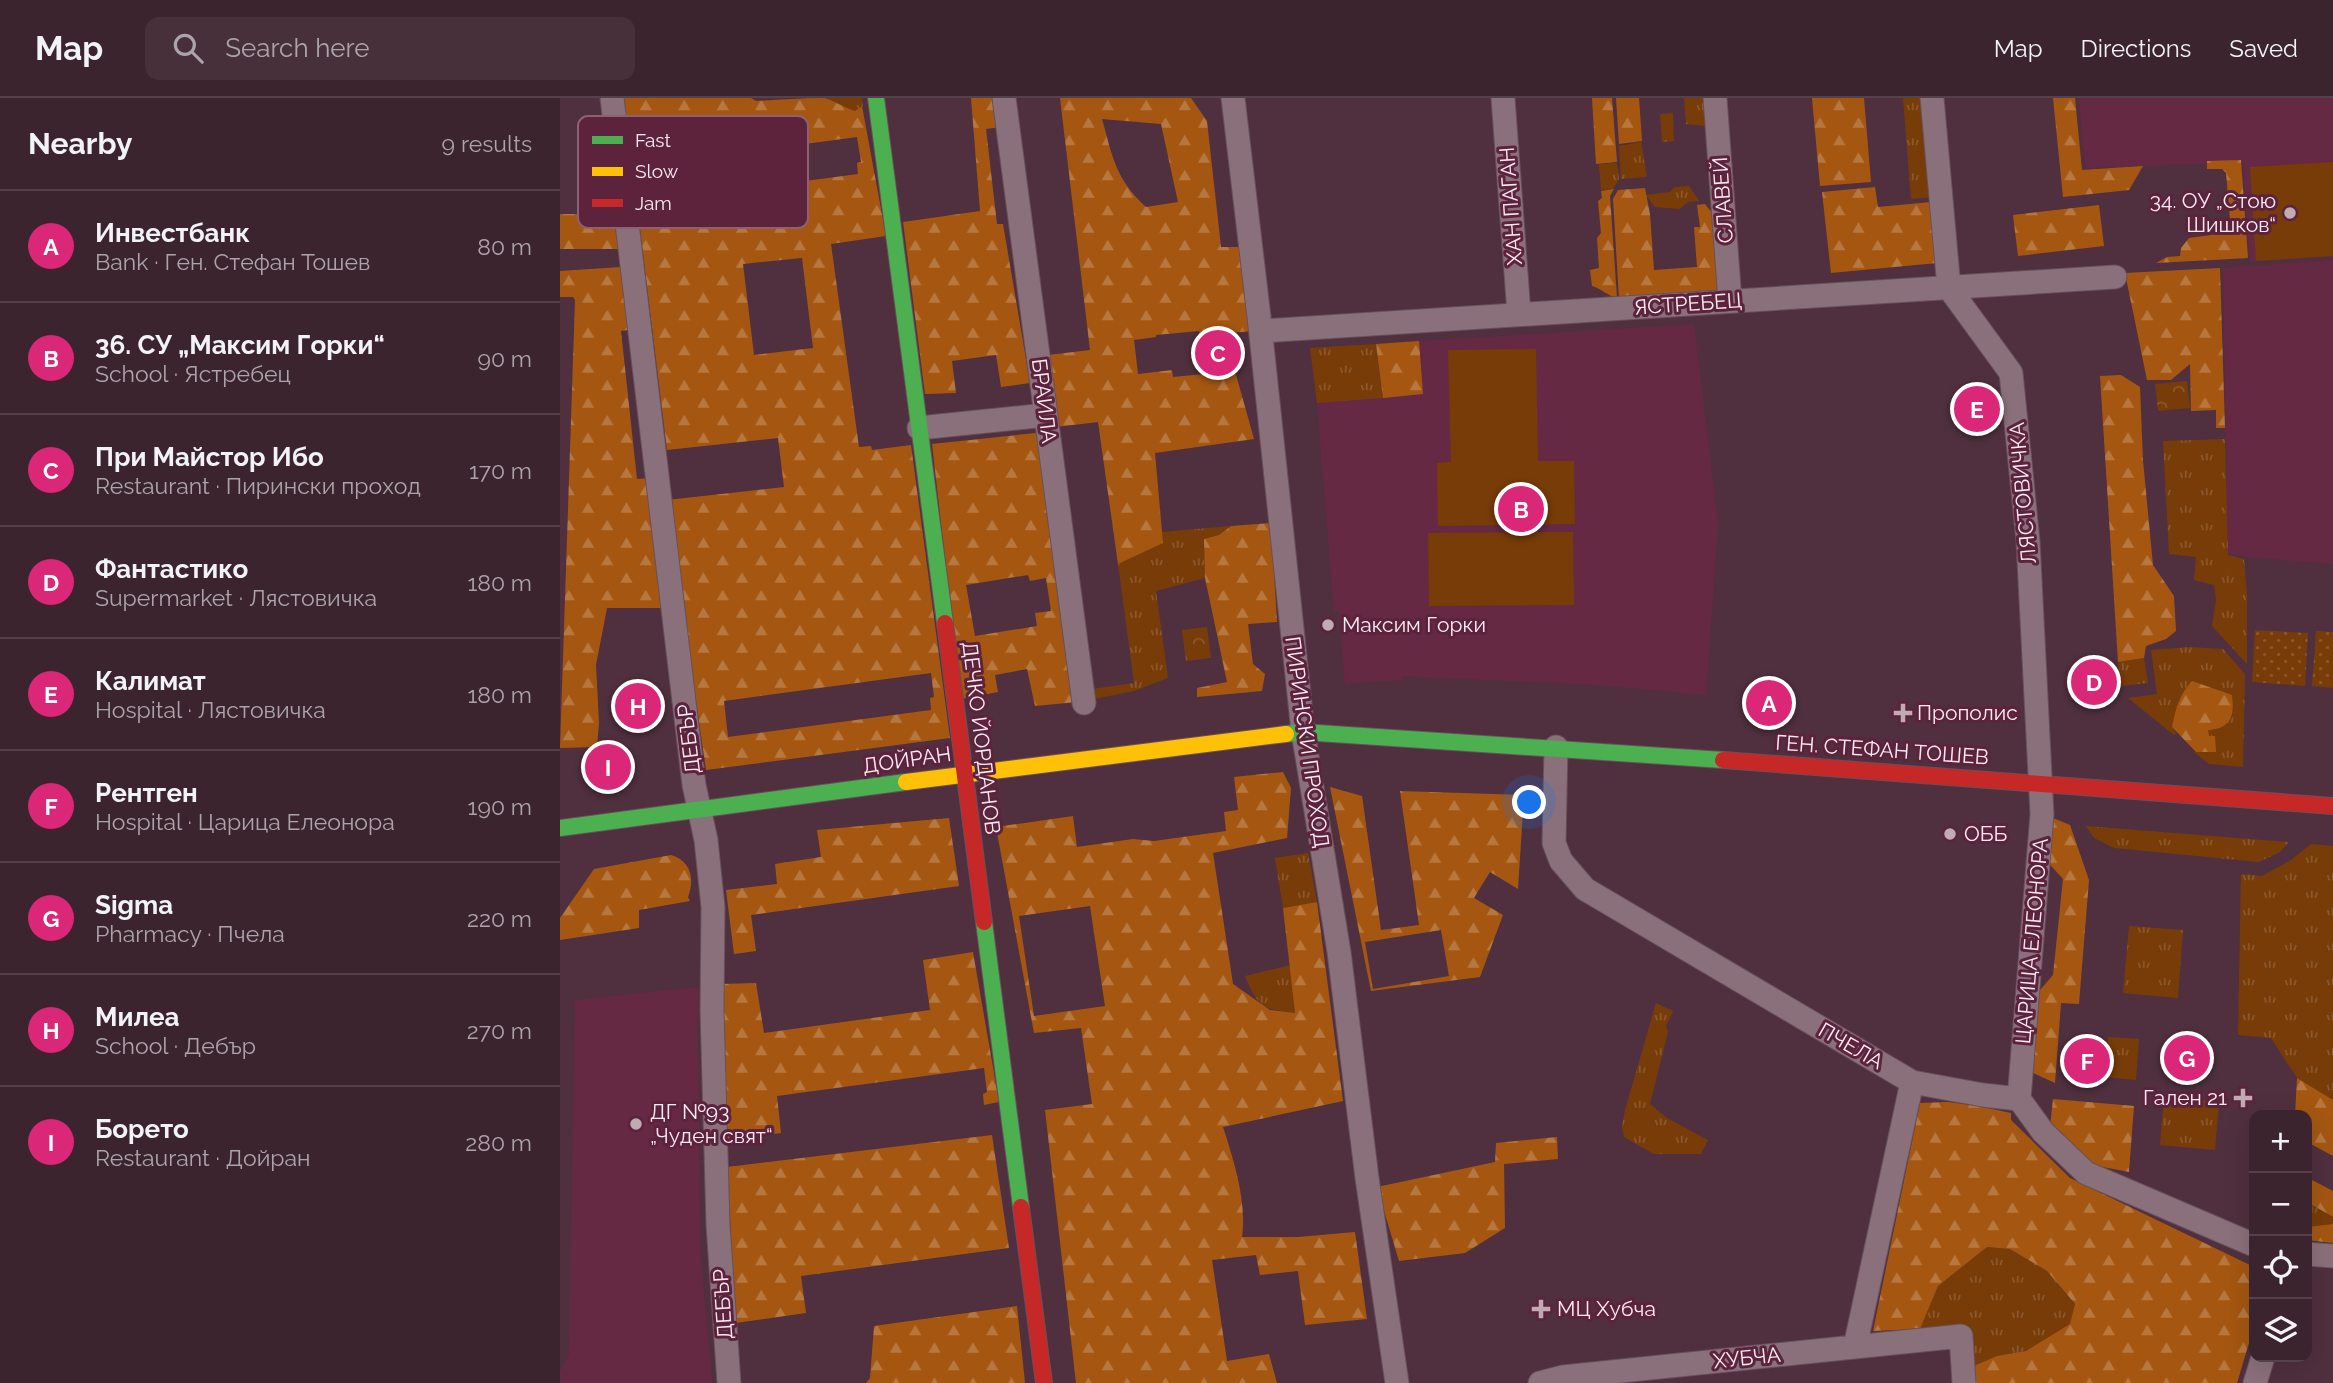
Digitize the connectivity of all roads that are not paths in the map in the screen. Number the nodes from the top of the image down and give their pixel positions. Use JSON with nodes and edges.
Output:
{"nodes":[{"id":1,"x":612,"y":98,"type":"edge"},
{"id":2,"x":876,"y":98,"type":"edge"},
{"id":3,"x":1004,"y":98,"type":"edge"},
{"id":4,"x":1233,"y":98,"type":"edge"},
{"id":5,"x":1503,"y":98,"type":"edge"},
{"id":6,"x":1715,"y":98,"type":"edge"},
{"id":7,"x":1932,"y":98,"type":"edge"},
{"id":8,"x":614,"y":116,"type":"edge"},
{"id":9,"x":628,"y":228,"type":"edge"},
{"id":10,"x":2115,"y":276,"type":"dead end"},
{"id":11,"x":1949,"y":288,"type":"junction"},
{"id":12,"x":1730,"y":301,"type":"junction"},
{"id":13,"x":1519,"y":314,"type":"junction"},
{"id":14,"x":1261,"y":331,"type":"junction"},
{"id":15,"x":1046,"y":415,"type":"junction"},
{"id":16,"x":919,"y":428,"type":"junction"},
{"id":17,"x":1084,"y":703,"type":"dead end"},
{"id":18,"x":1303,"y":732,"type":"junction"},
{"id":19,"x":1556,"y":747,"type":"junction"},
{"id":20,"x":964,"y":774,"type":"junction"},
{"id":21,"x":2040,"y":782,"type":"junction"},
{"id":22,"x":2333,"y":806,"type":"edge"},
{"id":23,"x":699,"y":810,"type":"junction"},
{"id":24,"x":560,"y":828,"type":"edge"},
{"id":25,"x":1912,"y":1082,"type":"junction"},
{"id":26,"x":2019,"y":1099,"type":"junction"},
{"id":27,"x":2249,"y":1243,"type":"edge"},
{"id":28,"x":2312,"y":1254,"type":"edge"},
{"id":29,"x":2333,"y":1256,"type":"edge"},
{"id":30,"x":1855,"y":1347,"type":"junction"},
{"id":31,"x":2261,"y":1362,"type":"edge"},
{"id":32,"x":729,"y":1383,"type":"edge"},
{"id":33,"x":1044,"y":1383,"type":"edge"},
{"id":34,"x":1397,"y":1383,"type":"edge"},
{"id":35,"x":1540,"y":1383,"type":"edge"},
{"id":36,"x":1964,"y":1383,"type":"edge"},
{"id":37,"x":2255,"y":1383,"type":"edge"}],
"edges":[{"from":1,"to":8,"type":"street","name":"ДЕБЪР"},
{"from":2,"to":16,"type":"street","name":"ДЕЧКО ЙОРДАНОВ"},
{"from":3,"to":15,"type":"street","name":"БРАИЛА"},
{"from":4,"to":14,"type":"street","name":"ПИРИНСКИ ПРОХОД"},
{"from":5,"to":13,"type":"street","name":"ХАН ПАГАН"},
{"from":6,"to":12,"type":"street","name":"СЛАВЕЙ"},
{"from":7,"to":11,"type":"street"},
{"from":9,"to":23,"type":"street","name":"ДЕБЪР"},
{"from":10,"to":11,"type":"street","name":"ЯСТРЕБЕЦ"},
{"from":11,"to":12,"type":"street","name":"ЯСТРЕБЕЦ"},
{"from":11,"to":21,"type":"street","name":"ЛЯСТОВИЧКА"},
{"from":12,"to":13,"type":"street","name":"ЯСТРЕБЕЦ"},
{"from":13,"to":14,"type":"street","name":"ЯСТРЕБЕЦ"},
{"from":14,"to":18,"type":"street","name":"ПИРИНСКИ ПРОХОД"},
{"from":15,"to":16,"type":"street"},
{"from":15,"to":17,"type":"street","name":"БРАИЛА"},
{"from":16,"to":20,"type":"street","name":"ДЕЧКО ЙОРДАНОВ"},
{"from":18,"to":19,"type":"street","name":"ГЕН. СТЕФАН ТОШЕВ"},
{"from":18,"to":20,"type":"street","name":"ДОЙРАН"},
{"from":18,"to":34,"type":"street","name":"ПИРИНСКИ ПРОХОД"},
{"from":19,"to":21,"type":"street","name":"ГЕН. СТЕФАН ТОШЕВ"},
{"from":19,"to":25,"type":"street","name":"ПЧЕЛА"},
{"from":20,"to":23,"type":"street","name":"ДОЙРАН"},
{"from":20,"to":33,"type":"street","name":"ДЕЧКО ЙОРДАНОВ"},
{"from":21,"to":22,"type":"street","name":"ГЕН. СТЕФАН ТОШЕВ"},
{"from":21,"to":26,"type":"street","name":"ЦАРИЦА ЕЛЕОНОРА"},
{"from":23,"to":24,"type":"street","name":"ДОЙРАН"},
{"from":23,"to":32,"type":"street","name":"ДЕБЪР"},
{"from":25,"to":26,"type":"street","name":"ПЧЕЛА"},
{"from":25,"to":30,"type":"street"},
{"from":26,"to":27,"type":"street"},
{"from":28,"to":29,"type":"street"},
{"from":30,"to":35,"type":"street","name":"ХУБЧА"},
{"from":30,"to":36,"type":"street","name":"ХУБЧА"},
{"from":31,"to":37,"type":"street"}]}
